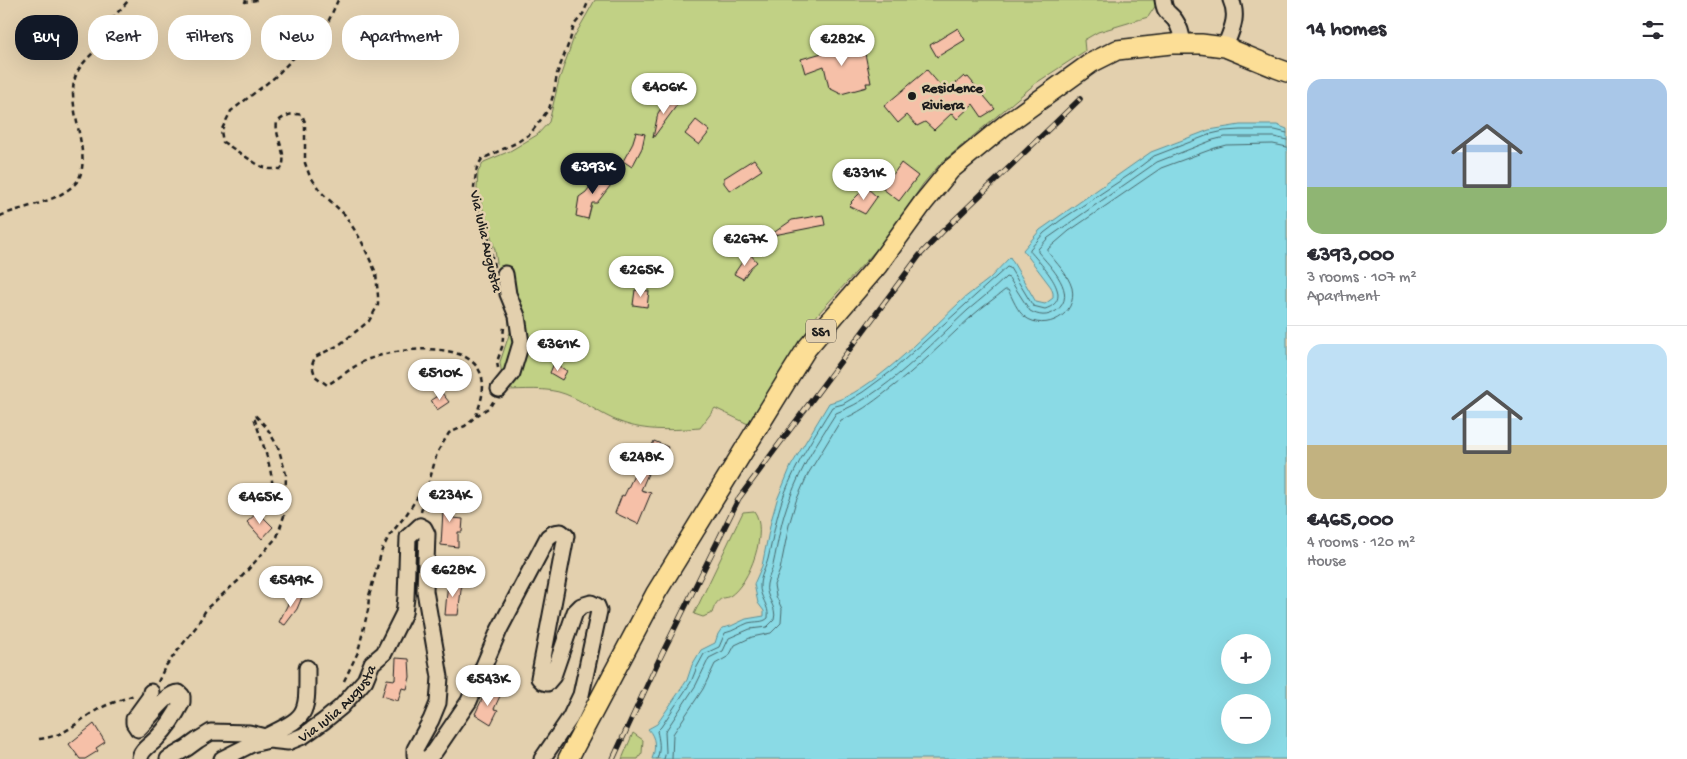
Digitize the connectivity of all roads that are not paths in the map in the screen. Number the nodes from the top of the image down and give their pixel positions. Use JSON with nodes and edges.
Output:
{"nodes":[{"id":1,"x":1163,"y":0,"type":"edge"},
{"id":2,"x":1231,"y":0,"type":"edge"},
{"id":3,"x":1192,"y":44,"type":"junction"},
{"id":4,"x":1223,"y":46,"type":"junction"},
{"id":5,"x":1287,"y":72,"type":"edge"},
{"id":6,"x":500,"y":273,"type":"road end"},
{"id":7,"x":499,"y":389,"type":"road end"},
{"id":8,"x":307,"y":668,"type":"dead end"},
{"id":9,"x":152,"y":692,"type":"road end"},
{"id":10,"x":267,"y":738,"type":"junction"},
{"id":11,"x":140,"y":759,"type":"edge"},
{"id":12,"x":168,"y":759,"type":"edge"},
{"id":13,"x":222,"y":759,"type":"edge"},
{"id":14,"x":421,"y":759,"type":"edge"},
{"id":15,"x":427,"y":759,"type":"edge"},
{"id":16,"x":542,"y":759,"type":"edge"},
{"id":17,"x":568,"y":759,"type":"edge"}],
"edges":[{"from":1,"to":3,"type":"street"},
{"from":2,"to":4,"type":"street"},
{"from":3,"to":4,"type":"main road","number":"SS1"},
{"from":3,"to":17,"type":"main road","number":"SS1"},
{"from":4,"to":5,"type":"main road","number":"SS1"},
{"from":6,"to":7,"type":"street"},
{"from":8,"to":10,"type":"street"},
{"from":9,"to":11,"type":"street"},
{"from":10,"to":12,"type":"street"},
{"from":10,"to":13,"type":"street","name":"Via Iulia Augusta"},
{"from":10,"to":14,"type":"street","name":"Via Iulia Augusta"},
{"from":15,"to":16,"type":"street"}]}
